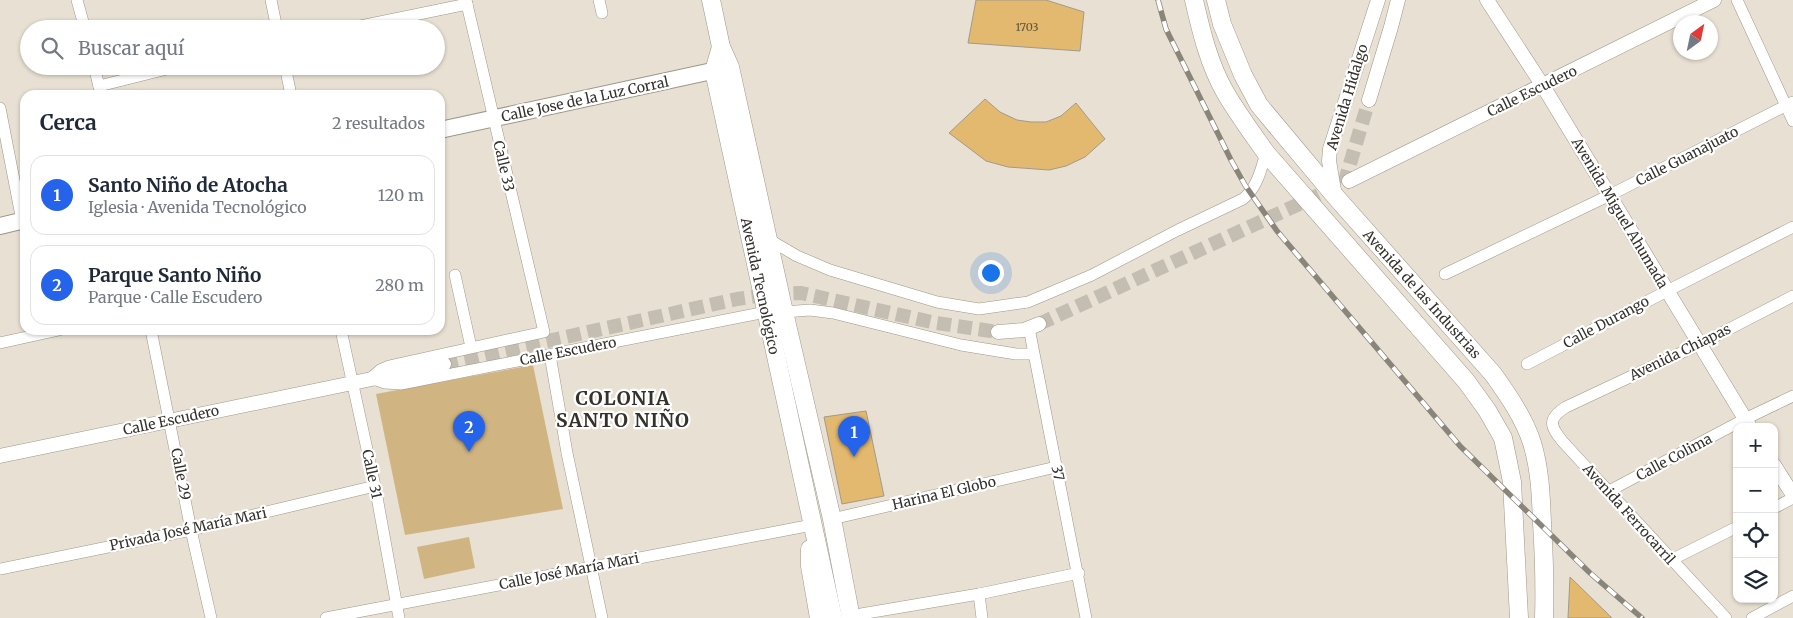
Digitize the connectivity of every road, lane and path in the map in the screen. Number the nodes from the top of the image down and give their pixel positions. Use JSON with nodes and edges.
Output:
{"nodes":[{"id":1,"x":77,"y":0,"type":"edge"},
{"id":2,"x":271,"y":0,"type":"edge"},
{"id":3,"x":599,"y":0,"type":"edge"},
{"id":4,"x":711,"y":0,"type":"edge"},
{"id":5,"x":1194,"y":0,"type":"edge"},
{"id":6,"x":1216,"y":0,"type":"edge"},
{"id":7,"x":1378,"y":0,"type":"edge"},
{"id":8,"x":1398,"y":0,"type":"edge"},
{"id":9,"x":1487,"y":0,"type":"edge"},
{"id":10,"x":1714,"y":0,"type":"edge"},
{"id":11,"x":1737,"y":0,"type":"edge"},
{"id":12,"x":466,"y":2,"type":"edge"},
{"id":13,"x":602,"y":13,"type":"dead end"},
{"id":14,"x":83,"y":20,"type":"edge"},
{"id":15,"x":275,"y":20,"type":"edge"},
{"id":16,"x":386,"y":20,"type":"edge"},
{"id":17,"x":722,"y":69,"type":"junction"},
{"id":18,"x":96,"y":75,"type":"edge"},
{"id":19,"x":149,"y":75,"type":"edge"},
{"id":20,"x":287,"y":75,"type":"edge"},
{"id":21,"x":1543,"y":86,"type":"junction"},
{"id":22,"x":100,"y":90,"type":"edge"},
{"id":23,"x":290,"y":90,"type":"edge"},
{"id":24,"x":1369,"y":100,"type":"tunnel mouth"},
{"id":25,"x":1789,"y":104,"type":"edge"},
{"id":26,"x":0,"y":108,"type":"edge"},
{"id":27,"x":493,"y":118,"type":"junction"},
{"id":28,"x":1793,"y":121,"type":"edge"},
{"id":29,"x":445,"y":129,"type":"edge"},
{"id":30,"x":1266,"y":153,"type":"junction"},
{"id":31,"x":1349,"y":181,"type":"tunnel mouth"},
{"id":32,"x":1610,"y":195,"type":"junction"},
{"id":33,"x":1335,"y":196,"type":"junction"},
{"id":34,"x":20,"y":205,"type":"edge"},
{"id":35,"x":20,"y":221,"type":"edge"},
{"id":36,"x":0,"y":226,"type":"edge"},
{"id":37,"x":1793,"y":227,"type":"edge"},
{"id":38,"x":768,"y":239,"type":"junction"},
{"id":39,"x":1445,"y":274,"type":"dead end"},
{"id":40,"x":455,"y":275,"type":"dead end"},
{"id":41,"x":1666,"y":291,"type":"junction"},
{"id":42,"x":1793,"y":296,"type":"edge"},
{"id":43,"x":766,"y":312,"type":"junction"},
{"id":44,"x":784,"y":312,"type":"junction"},
{"id":45,"x":1034,"y":326,"type":"joint"},
{"id":46,"x":998,"y":332,"type":"tunnel mouth"},
{"id":47,"x":36,"y":335,"type":"edge"},
{"id":48,"x":152,"y":335,"type":"edge"},
{"id":49,"x":342,"y":335,"type":"edge"},
{"id":50,"x":0,"y":343,"type":"edge"},
{"id":51,"x":1700,"y":344,"type":"junction"},
{"id":52,"x":471,"y":346,"type":"junction"},
{"id":53,"x":1033,"y":354,"type":"junction"},
{"id":54,"x":550,"y":355,"type":"junction"},
{"id":55,"x":444,"y":364,"type":"tunnel mouth"},
{"id":56,"x":1527,"y":364,"type":"dead end"},
{"id":57,"x":372,"y":378,"type":"junction"},
{"id":58,"x":352,"y":382,"type":"junction"},
{"id":59,"x":1793,"y":396,"type":"edge"},
{"id":60,"x":1566,"y":407,"type":"joint"},
{"id":61,"x":171,"y":421,"type":"junction"},
{"id":62,"x":1748,"y":423,"type":"edge"},
{"id":63,"x":1733,"y":430,"type":"edge"},
{"id":64,"x":0,"y":456,"type":"edge"},
{"id":65,"x":1056,"y":467,"type":"junction"},
{"id":66,"x":1776,"y":468,"type":"edge"},
{"id":67,"x":375,"y":486,"type":"junction"},
{"id":68,"x":1609,"y":491,"type":"junction"},
{"id":69,"x":1793,"y":497,"type":"edge"},
{"id":70,"x":1778,"y":506,"type":"edge"},
{"id":71,"x":833,"y":526,"type":"junction"},
{"id":72,"x":1733,"y":529,"type":"edge"},
{"id":73,"x":191,"y":530,"type":"junction"},
{"id":74,"x":813,"y":530,"type":"junction"},
{"id":75,"x":1671,"y":560,"type":"junction"},
{"id":76,"x":591,"y":567,"type":"junction"},
{"id":77,"x":0,"y":569,"type":"edge"},
{"id":78,"x":1078,"y":573,"type":"junction"},
{"id":79,"x":979,"y":594,"type":"junction"},
{"id":80,"x":1793,"y":596,"type":"edge"},
{"id":81,"x":396,"y":604,"type":"junction"},
{"id":82,"x":856,"y":615,"type":"edge"},
{"id":83,"x":828,"y":616,"type":"edge"},
{"id":84,"x":211,"y":618,"type":"edge"},
{"id":85,"x":326,"y":618,"type":"edge"},
{"id":86,"x":399,"y":618,"type":"edge"},
{"id":87,"x":602,"y":618,"type":"edge"},
{"id":88,"x":982,"y":618,"type":"edge"},
{"id":89,"x":1086,"y":618,"type":"edge"},
{"id":90,"x":1519,"y":618,"type":"edge"},
{"id":91,"x":1544,"y":618,"type":"edge"},
{"id":92,"x":1726,"y":618,"type":"edge"},
{"id":93,"x":1752,"y":618,"type":"edge"}],
"edges":[{"from":1,"to":14,"type":"street"},
{"from":2,"to":15,"type":"street"},
{"from":3,"to":13,"type":"street"},
{"from":4,"to":17,"type":"main road","name":"Avenida Tecnológico"},
{"from":5,"to":30,"type":"main road","name":"Avenida de las Industrias"},
{"from":6,"to":33,"type":"main road","name":"Avenida de las Industrias"},
{"from":7,"to":33,"type":"street","name":"Avenida Hidalgo"},
{"from":8,"to":24,"type":"street","name":"Avenida Hidalgo"},
{"from":9,"to":21,"type":"street","name":"Avenida Miguel Ahumada"},
{"from":10,"to":21,"type":"street","name":"Calle Escudero"},
{"from":11,"to":25,"type":"street"},
{"from":12,"to":16,"type":"street"},
{"from":12,"to":27,"type":"street","name":"Calle 33"},
{"from":17,"to":27,"type":"main road","name":"Calle Jose de la Luz Corral"},
{"from":17,"to":38,"type":"main road","name":"Avenida Tecnológico"},
{"from":17,"to":43,"type":"main road","name":"Avenida Tecnológico"},
{"from":18,"to":22,"type":"street"},
{"from":19,"to":22,"type":"street"},
{"from":20,"to":23,"type":"street"},
{"from":21,"to":31,"type":"street","name":"Calle Escudero"},
{"from":21,"to":32,"type":"street","name":"Avenida Miguel Ahumada"},
{"from":25,"to":28,"type":"street"},
{"from":25,"to":32,"type":"street","name":"Calle Guanajuato"},
{"from":26,"to":34,"type":"street"},
{"from":27,"to":29,"type":"main road","name":"Calle Jose de la Luz Corral"},
{"from":27,"to":52,"type":"street","name":"Calle 33"},
{"from":30,"to":38,"type":"street"},
{"from":30,"to":90,"type":"main road","name":"Avenida de las Industrias"},
{"from":32,"to":39,"type":"street","name":"Calle Guanajuato"},
{"from":32,"to":41,"type":"street","name":"Avenida Miguel Ahumada"},
{"from":33,"to":91,"type":"main road","name":"Avenida de las Industrias"},
{"from":35,"to":36,"type":"main road"},
{"from":37,"to":41,"type":"street","name":"Calle Durango"},
{"from":38,"to":44,"type":"main road","name":"Avenida Tecnológico"},
{"from":40,"to":52,"type":"street"},
{"from":41,"to":51,"type":"street","name":"Avenida Miguel Ahumada"},
{"from":41,"to":56,"type":"street","name":"Calle Durango"},
{"from":42,"to":51,"type":"street","name":"Avenida Chiapas"},
{"from":43,"to":54,"type":"street","name":"Calle Escudero"},
{"from":43,"to":74,"type":"main road","name":"Avenida Tecnológico"},
{"from":44,"to":53,"type":"street"},
{"from":44,"to":71,"type":"main road","name":"Avenida Tecnológico"},
{"from":45,"to":46,"type":"street"},
{"from":45,"to":53,"type":"street","name":"37"},
{"from":47,"to":50,"type":"street"},
{"from":48,"to":61,"type":"street","name":"Calle 29"},
{"from":49,"to":58,"type":"street","name":"Calle 31"},
{"from":51,"to":60,"type":"street","name":"Avenida Chiapas"},
{"from":51,"to":62,"type":"street","name":"Avenida Miguel Ahumada"},
{"from":52,"to":57,"type":"street"},
{"from":53,"to":65,"type":"street","name":"37"},
{"from":54,"to":57,"type":"street","name":"Calle Escudero"},
{"from":54,"to":76,"type":"street"},
{"from":55,"to":57,"type":"street","name":"Calle Escudero"},
{"from":57,"to":58,"type":"street","name":"Calle Escudero"},
{"from":58,"to":61,"type":"street","name":"Calle Escudero"},
{"from":58,"to":67,"type":"street","name":"Calle 31"},
{"from":59,"to":62,"type":"street","name":"Calle Colima"},
{"from":60,"to":68,"type":"street","name":"Avenida Ferrocarril"},
{"from":61,"to":64,"type":"street","name":"Calle Escudero"},
{"from":61,"to":73,"type":"street","name":"Calle 29"},
{"from":63,"to":68,"type":"street","name":"Calle Colima"},
{"from":65,"to":71,"type":"street","name":"Harina El Globo"},
{"from":65,"to":78,"type":"street","name":"37"},
{"from":66,"to":69,"type":"street"},
{"from":67,"to":73,"type":"street","name":"Privada José María Mari"},
{"from":67,"to":81,"type":"street","name":"Calle 31"},
{"from":68,"to":75,"type":"street","name":"Avenida Ferrocarril"},
{"from":69,"to":70,"type":"street"},
{"from":71,"to":82,"type":"main road"},
{"from":72,"to":75,"type":"street"},
{"from":73,"to":77,"type":"street","name":"Privada José María Mari"},
{"from":73,"to":84,"type":"street","name":"Calle 29"},
{"from":74,"to":76,"type":"street","name":"Calle José María Mari"},
{"from":74,"to":83,"type":"main road","name":"Avenida Tecnológico"},
{"from":75,"to":92,"type":"street","name":"Avenida Ferrocarril"},
{"from":76,"to":81,"type":"street","name":"Calle José María Mari"},
{"from":76,"to":87,"type":"street"},
{"from":78,"to":79,"type":"street"},
{"from":78,"to":89,"type":"street","name":"37"},
{"from":79,"to":82,"type":"street"},
{"from":79,"to":88,"type":"street"},
{"from":80,"to":93,"type":"street"},
{"from":81,"to":85,"type":"street","name":"Calle José María Mari"},
{"from":81,"to":86,"type":"street","name":"Calle 31"}]}
